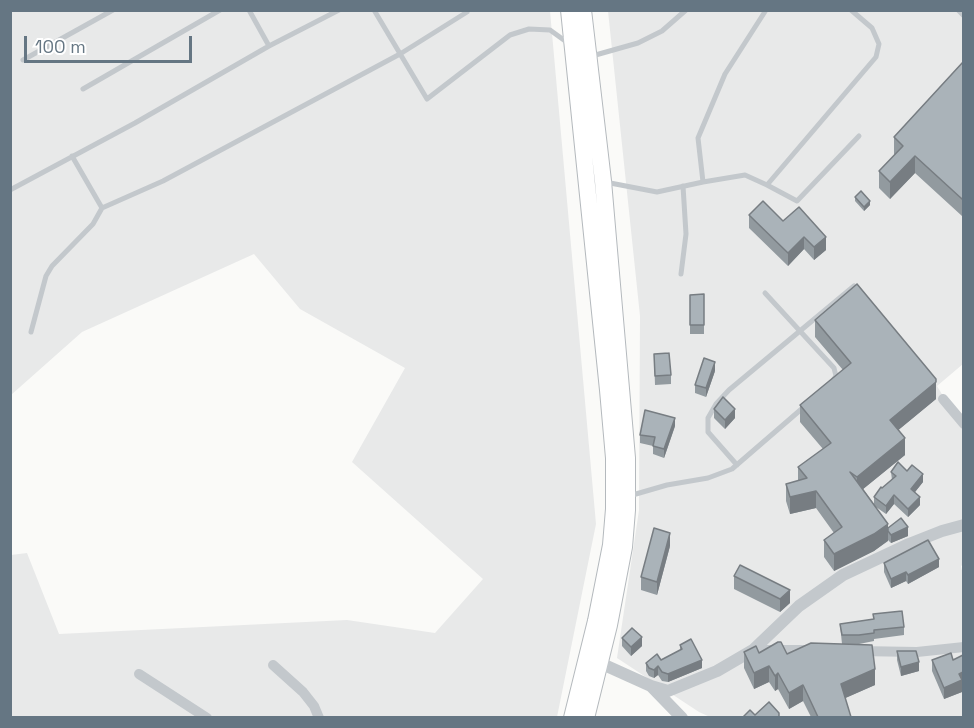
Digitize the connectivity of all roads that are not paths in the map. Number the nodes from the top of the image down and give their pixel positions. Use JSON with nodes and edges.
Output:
{"nodes":[{"id":1,"x":113,"y":10,"type":"edge"},
{"id":2,"x":220,"y":10,"type":"edge"},
{"id":3,"x":249,"y":10,"type":"edge"},
{"id":4,"x":339,"y":10,"type":"edge"},
{"id":5,"x":374,"y":10,"type":"edge"},
{"id":6,"x":569,"y":10,"type":"edge"},
{"id":7,"x":583,"y":10,"type":"edge"},
{"id":8,"x":686,"y":10,"type":"edge"},
{"id":9,"x":766,"y":10,"type":"edge"},
{"id":10,"x":851,"y":10,"type":"edge"},
{"id":11,"x":958,"y":10,"type":"edge"},
{"id":12,"x":467,"y":12,"type":"edge"},
{"id":13,"x":963,"y":16,"type":"edge"},
{"id":14,"x":269,"y":46,"type":"junction"},
{"id":15,"x":573,"y":46,"type":"junction"},
{"id":16,"x":400,"y":54,"type":"junction"},
{"id":17,"x":588,"y":58,"type":"junction"},
{"id":18,"x":22,"y":60,"type":"dead end"},
{"id":19,"x":83,"y":89,"type":"dead end"},
{"id":20,"x":860,"y":135,"type":"dead end"},
{"id":21,"x":72,"y":156,"type":"junction"},
{"id":22,"x":603,"y":181,"type":"junction"},
{"id":23,"x":703,"y":182,"type":"junction"},
{"id":24,"x":767,"y":185,"type":"junction"},
{"id":25,"x":683,"y":186,"type":"junction"},
{"id":26,"x":10,"y":190,"type":"edge"},
{"id":27,"x":102,"y":208,"type":"junction"},
{"id":28,"x":681,"y":273,"type":"dead end"},
{"id":29,"x":854,"y":285,"type":"edge"},
{"id":30,"x":765,"y":293,"type":"dead end"},
{"id":31,"x":31,"y":332,"type":"dead end"},
{"id":32,"x":801,"y":332,"type":"junction"},
{"id":33,"x":831,"y":386,"type":"edge"},
{"id":34,"x":943,"y":399,"type":"dead end"},
{"id":35,"x":809,"y":404,"type":"edge"},
{"id":36,"x":963,"y":424,"type":"edge"},
{"id":37,"x":737,"y":465,"type":"junction"},
{"id":38,"x":627,"y":497,"type":"junction"},
{"id":39,"x":963,"y":525,"type":"edge"},
{"id":40,"x":963,"y":647,"type":"edge"},
{"id":41,"x":753,"y":650,"type":"junction"},
{"id":42,"x":813,"y":651,"type":"edge"},
{"id":43,"x":843,"y":651,"type":"edge"},
{"id":44,"x":593,"y":662,"type":"junction"},
{"id":45,"x":273,"y":665,"type":"dead end"},
{"id":46,"x":139,"y":674,"type":"dead end"},
{"id":47,"x":651,"y":686,"type":"junction"},
{"id":48,"x":207,"y":717,"type":"edge"},
{"id":49,"x":319,"y":717,"type":"edge"},
{"id":50,"x":572,"y":717,"type":"edge"},
{"id":51,"x":586,"y":717,"type":"edge"},
{"id":52,"x":681,"y":717,"type":"edge"}],
"edges":[{"from":1,"to":18,"type":"lane"},
{"from":2,"to":19,"type":"lane"},
{"from":3,"to":14,"type":"lane"},
{"from":4,"to":14,"type":"lane"},
{"from":5,"to":16,"type":"lane"},
{"from":6,"to":15,"type":"highway"},
{"from":7,"to":17,"type":"highway"},
{"from":8,"to":17,"type":"lane"},
{"from":9,"to":23,"type":"lane"},
{"from":10,"to":24,"type":"lane"},
{"from":11,"to":13,"type":"lane"},
{"from":12,"to":16,"type":"lane"},
{"from":14,"to":21,"type":"lane"},
{"from":15,"to":16,"type":"lane"},
{"from":15,"to":44,"type":"highway"},
{"from":16,"to":27,"type":"lane"},
{"from":17,"to":22,"type":"highway"},
{"from":20,"to":24,"type":"lane"},
{"from":21,"to":26,"type":"lane"},
{"from":21,"to":27,"type":"lane"},
{"from":22,"to":25,"type":"lane"},
{"from":22,"to":38,"type":"highway"},
{"from":23,"to":24,"type":"lane"},
{"from":23,"to":25,"type":"lane"},
{"from":25,"to":28,"type":"lane"},
{"from":27,"to":31,"type":"lane"},
{"from":29,"to":32,"type":"lane"},
{"from":30,"to":32,"type":"lane"},
{"from":32,"to":33,"type":"lane"},
{"from":32,"to":37,"type":"lane"},
{"from":34,"to":36,"type":"street"},
{"from":35,"to":37,"type":"lane"},
{"from":37,"to":38,"type":"lane"},
{"from":38,"to":44,"type":"highway"},
{"from":39,"to":41,"type":"street"},
{"from":40,"to":43,"type":"street"},
{"from":41,"to":42,"type":"street"},
{"from":41,"to":47,"type":"street"},
{"from":44,"to":47,"type":"street"},
{"from":44,"to":50,"type":"highway"},
{"from":44,"to":51,"type":"highway"},
{"from":45,"to":49,"type":"street"},
{"from":46,"to":48,"type":"street"},
{"from":47,"to":52,"type":"street"}]}
